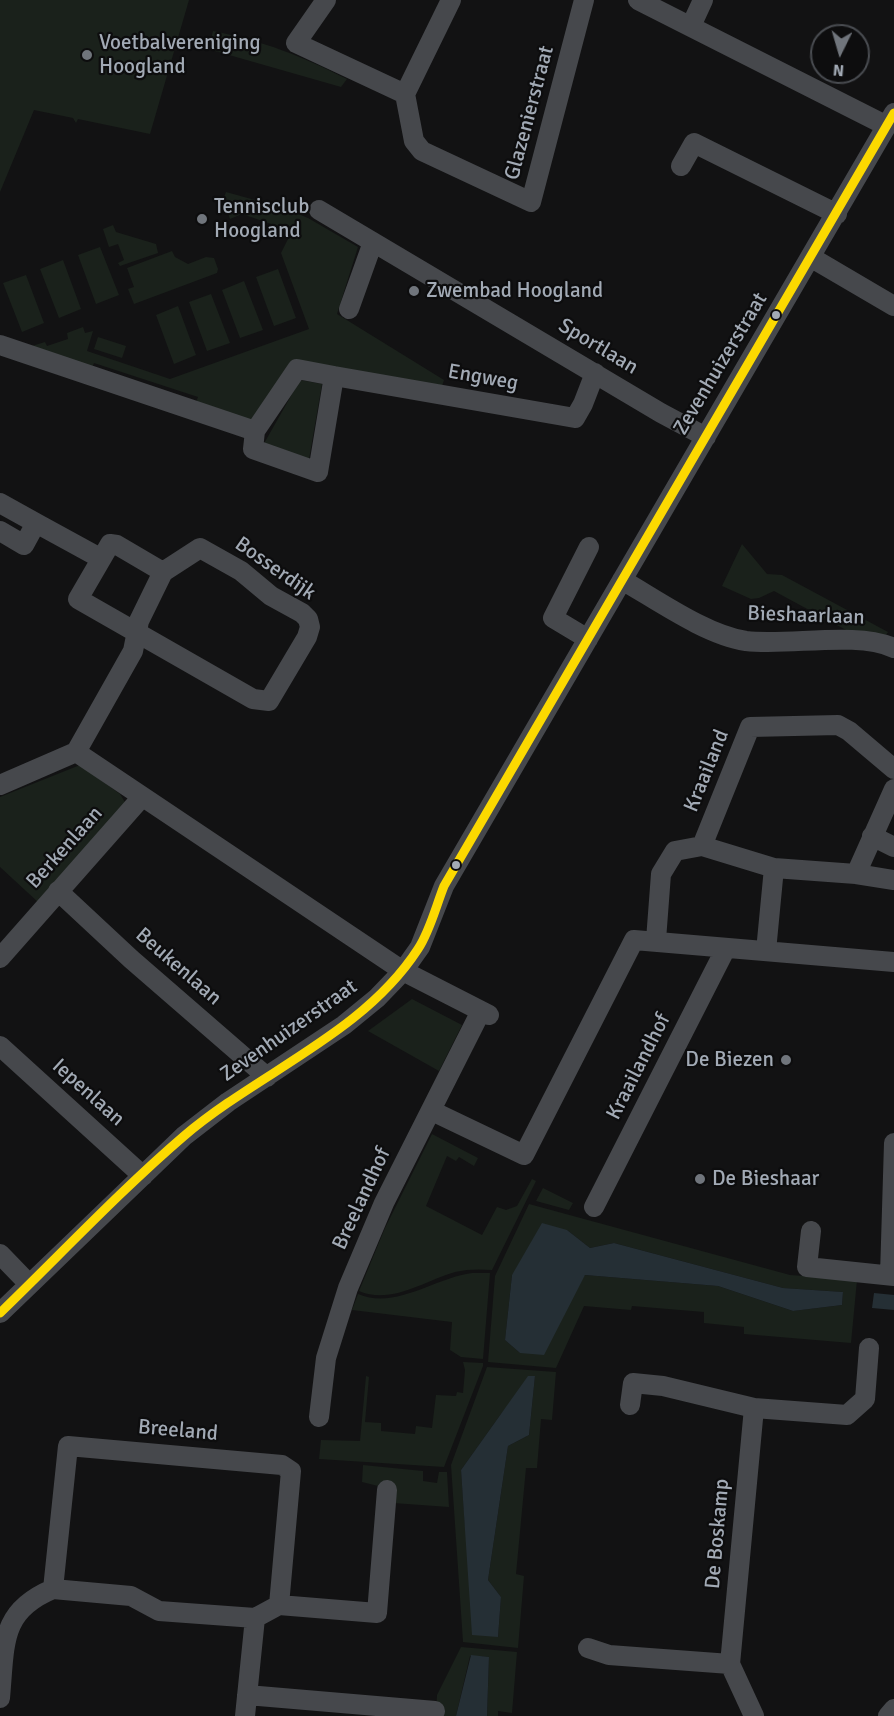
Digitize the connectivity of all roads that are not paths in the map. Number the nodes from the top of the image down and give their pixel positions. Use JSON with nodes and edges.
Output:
{"nodes":[{"id":1,"x":326,"y":0,"type":"edge"},
{"id":2,"x":451,"y":0,"type":"edge"},
{"id":3,"x":584,"y":0,"type":"edge"},
{"id":4,"x":638,"y":0,"type":"edge"},
{"id":5,"x":703,"y":0,"type":"edge"},
{"id":6,"x":691,"y":26,"type":"junction"},
{"id":7,"x":405,"y":94,"type":"junction"},
{"id":8,"x":890,"y":119,"type":"edge"},
{"id":9,"x":681,"y":166,"type":"dead end"},
{"id":10,"x":319,"y":210,"type":"dead end"},
{"id":11,"x":837,"y":214,"type":"junction"},
{"id":12,"x":373,"y":242,"type":"junction"},
{"id":13,"x":812,"y":258,"type":"junction"},
{"id":14,"x":894,"y":306,"type":"edge"},
{"id":15,"x":349,"y":309,"type":"dead end"},
{"id":16,"x":0,"y":345,"type":"edge"},
{"id":17,"x":595,"y":373,"type":"junction"},
{"id":18,"x":334,"y":376,"type":"junction"},
{"id":19,"x":255,"y":431,"type":"junction"},
{"id":20,"x":706,"y":437,"type":"junction"},
{"id":21,"x":0,"y":503,"type":"edge"},
{"id":22,"x":36,"y":523,"type":"junction"},
{"id":23,"x":0,"y":531,"type":"edge"},
{"id":24,"x":589,"y":548,"type":"dead end"},
{"id":25,"x":100,"y":558,"type":"junction"},
{"id":26,"x":163,"y":572,"type":"junction"},
{"id":27,"x":622,"y":580,"type":"junction"},
{"id":28,"x":137,"y":633,"type":"junction"},
{"id":29,"x":588,"y":639,"type":"junction"},
{"id":30,"x":893,"y":644,"type":"edge"},
{"id":31,"x":76,"y":752,"type":"junction"},
{"id":32,"x":894,"y":769,"type":"edge"},
{"id":33,"x":0,"y":785,"type":"edge"},
{"id":34,"x":894,"y":789,"type":"edge"},
{"id":35,"x":142,"y":797,"type":"junction"},
{"id":36,"x":872,"y":836,"type":"junction"},
{"id":37,"x":702,"y":846,"type":"junction"},
{"id":38,"x":894,"y":847,"type":"edge"},
{"id":39,"x":774,"y":868,"type":"junction"},
{"id":40,"x":856,"y":874,"type":"junction"},
{"id":41,"x":894,"y":880,"type":"edge"},
{"id":42,"x":58,"y":891,"type":"junction"},
{"id":43,"x":656,"y":940,"type":"junction"},
{"id":44,"x":726,"y":948,"type":"junction"},
{"id":45,"x":766,"y":951,"type":"junction"},
{"id":46,"x":0,"y":958,"type":"edge"},
{"id":47,"x":894,"y":962,"type":"edge"},
{"id":48,"x":403,"y":971,"type":"junction"},
{"id":49,"x":0,"y":1046,"type":"edge"},
{"id":50,"x":267,"y":1077,"type":"junction"},
{"id":51,"x":432,"y":1111,"type":"junction"},
{"id":52,"x":894,"y":1143,"type":"edge"},
{"id":53,"x":143,"y":1176,"type":"junction"},
{"id":54,"x":894,"y":1195,"type":"edge"},
{"id":55,"x":594,"y":1207,"type":"dead end"},
{"id":56,"x":812,"y":1231,"type":"dead end"},
{"id":57,"x":0,"y":1254,"type":"edge"},
{"id":58,"x":892,"y":1276,"type":"edge"},
{"id":59,"x":29,"y":1284,"type":"junction"},
{"id":60,"x":0,"y":1313,"type":"edge"},
{"id":61,"x":869,"y":1348,"type":"dead end"},
{"id":62,"x":630,"y":1405,"type":"dead end"},
{"id":63,"x":754,"y":1408,"type":"junction"},
{"id":64,"x":319,"y":1418,"type":"dead end"},
{"id":65,"x":387,"y":1490,"type":"dead end"},
{"id":66,"x":53,"y":1589,"type":"junction"},
{"id":67,"x":279,"y":1605,"type":"junction"},
{"id":68,"x":255,"y":1618,"type":"junction"},
{"id":69,"x":588,"y":1648,"type":"dead end"},
{"id":70,"x":730,"y":1664,"type":"junction"},
{"id":71,"x":247,"y":1695,"type":"junction"},
{"id":72,"x":0,"y":1698,"type":"edge"},
{"id":73,"x":894,"y":1709,"type":"edge"},
{"id":74,"x":435,"y":1712,"type":"dead end"},
{"id":75,"x":244,"y":1716,"type":"edge"},
{"id":76,"x":754,"y":1716,"type":"edge"},
{"id":77,"x":888,"y":1716,"type":"edge"}],
"edges":[{"from":1,"to":7,"type":"street"},
{"from":2,"to":7,"type":"street"},
{"from":3,"to":7,"type":"street","name":"Glazenierstraat"},
{"from":4,"to":6,"type":"street"},
{"from":5,"to":6,"type":"street"},
{"from":6,"to":8,"type":"street"},
{"from":8,"to":11,"type":"street","name":"Zevenhuizerstraat"},
{"from":9,"to":11,"type":"street"},
{"from":10,"to":12,"type":"street","name":"Sportlaan"},
{"from":11,"to":13,"type":"street","name":"Zevenhuizerstraat"},
{"from":12,"to":15,"type":"street"},
{"from":12,"to":17,"type":"street","name":"Sportlaan"},
{"from":13,"to":14,"type":"street"},
{"from":13,"to":20,"type":"street","name":"Zevenhuizerstraat"},
{"from":16,"to":19,"type":"street"},
{"from":17,"to":18,"type":"street","name":"Engweg"},
{"from":17,"to":20,"type":"street","name":"Sportlaan"},
{"from":18,"to":19,"type":"street","name":"Engweg"},
{"from":18,"to":19,"type":"street"},
{"from":20,"to":27,"type":"street","name":"Zevenhuizerstraat"},
{"from":21,"to":22,"type":"street"},
{"from":22,"to":23,"type":"street"},
{"from":22,"to":25,"type":"street"},
{"from":24,"to":29,"type":"street"},
{"from":25,"to":26,"type":"street"},
{"from":25,"to":28,"type":"street","name":"Bosserdijk"},
{"from":26,"to":28,"type":"street"},
{"from":26,"to":28,"type":"street","name":"Bosserdijk"},
{"from":27,"to":29,"type":"street","name":"Zevenhuizerstraat"},
{"from":27,"to":30,"type":"street","name":"Bieshaarlaan"},
{"from":28,"to":31,"type":"street"},
{"from":29,"to":48,"type":"street","name":"Zevenhuizerstraat"},
{"from":31,"to":33,"type":"street"},
{"from":31,"to":35,"type":"street"},
{"from":32,"to":37,"type":"street","name":"Kraailand"},
{"from":34,"to":36,"type":"street"},
{"from":35,"to":42,"type":"street","name":"Berkenlaan"},
{"from":35,"to":48,"type":"street"},
{"from":36,"to":38,"type":"street"},
{"from":36,"to":40,"type":"street"},
{"from":37,"to":39,"type":"street","name":"Kraailand"},
{"from":37,"to":43,"type":"street","name":"Kraailand"},
{"from":39,"to":40,"type":"street","name":"Kraailand"},
{"from":39,"to":45,"type":"street"},
{"from":40,"to":41,"type":"street","name":"Kraailand"},
{"from":42,"to":46,"type":"street","name":"Berkenlaan"},
{"from":42,"to":50,"type":"street","name":"Beukenlaan"},
{"from":43,"to":44,"type":"street"},
{"from":43,"to":51,"type":"street"},
{"from":44,"to":45,"type":"street"},
{"from":44,"to":55,"type":"street","name":"Kraailandhof"},
{"from":45,"to":47,"type":"street"},
{"from":48,"to":50,"type":"street","name":"Zevenhuizerstraat"},
{"from":48,"to":51,"type":"street","name":"Breelandhof"},
{"from":49,"to":53,"type":"street","name":"Iepenlaan"},
{"from":50,"to":53,"type":"street","name":"Zevenhuizerstraat"},
{"from":51,"to":64,"type":"street","name":"Breelandhof"},
{"from":52,"to":54,"type":"street"},
{"from":53,"to":59,"type":"street","name":"Zevenhuizerstraat"},
{"from":54,"to":58,"type":"street"},
{"from":56,"to":58,"type":"street"},
{"from":57,"to":59,"type":"street"},
{"from":59,"to":60,"type":"street","name":"Zevenhuizerstraat"},
{"from":61,"to":63,"type":"street"},
{"from":62,"to":63,"type":"street"},
{"from":63,"to":70,"type":"street","name":"De Boskamp"},
{"from":65,"to":67,"type":"street"},
{"from":66,"to":67,"type":"street","name":"Breeland"},
{"from":66,"to":68,"type":"street"},
{"from":66,"to":72,"type":"street"},
{"from":67,"to":68,"type":"street"},
{"from":68,"to":71,"type":"street"},
{"from":69,"to":70,"type":"street"},
{"from":70,"to":76,"type":"street"},
{"from":71,"to":74,"type":"street"},
{"from":71,"to":75,"type":"street"},
{"from":73,"to":77,"type":"street"}]}
